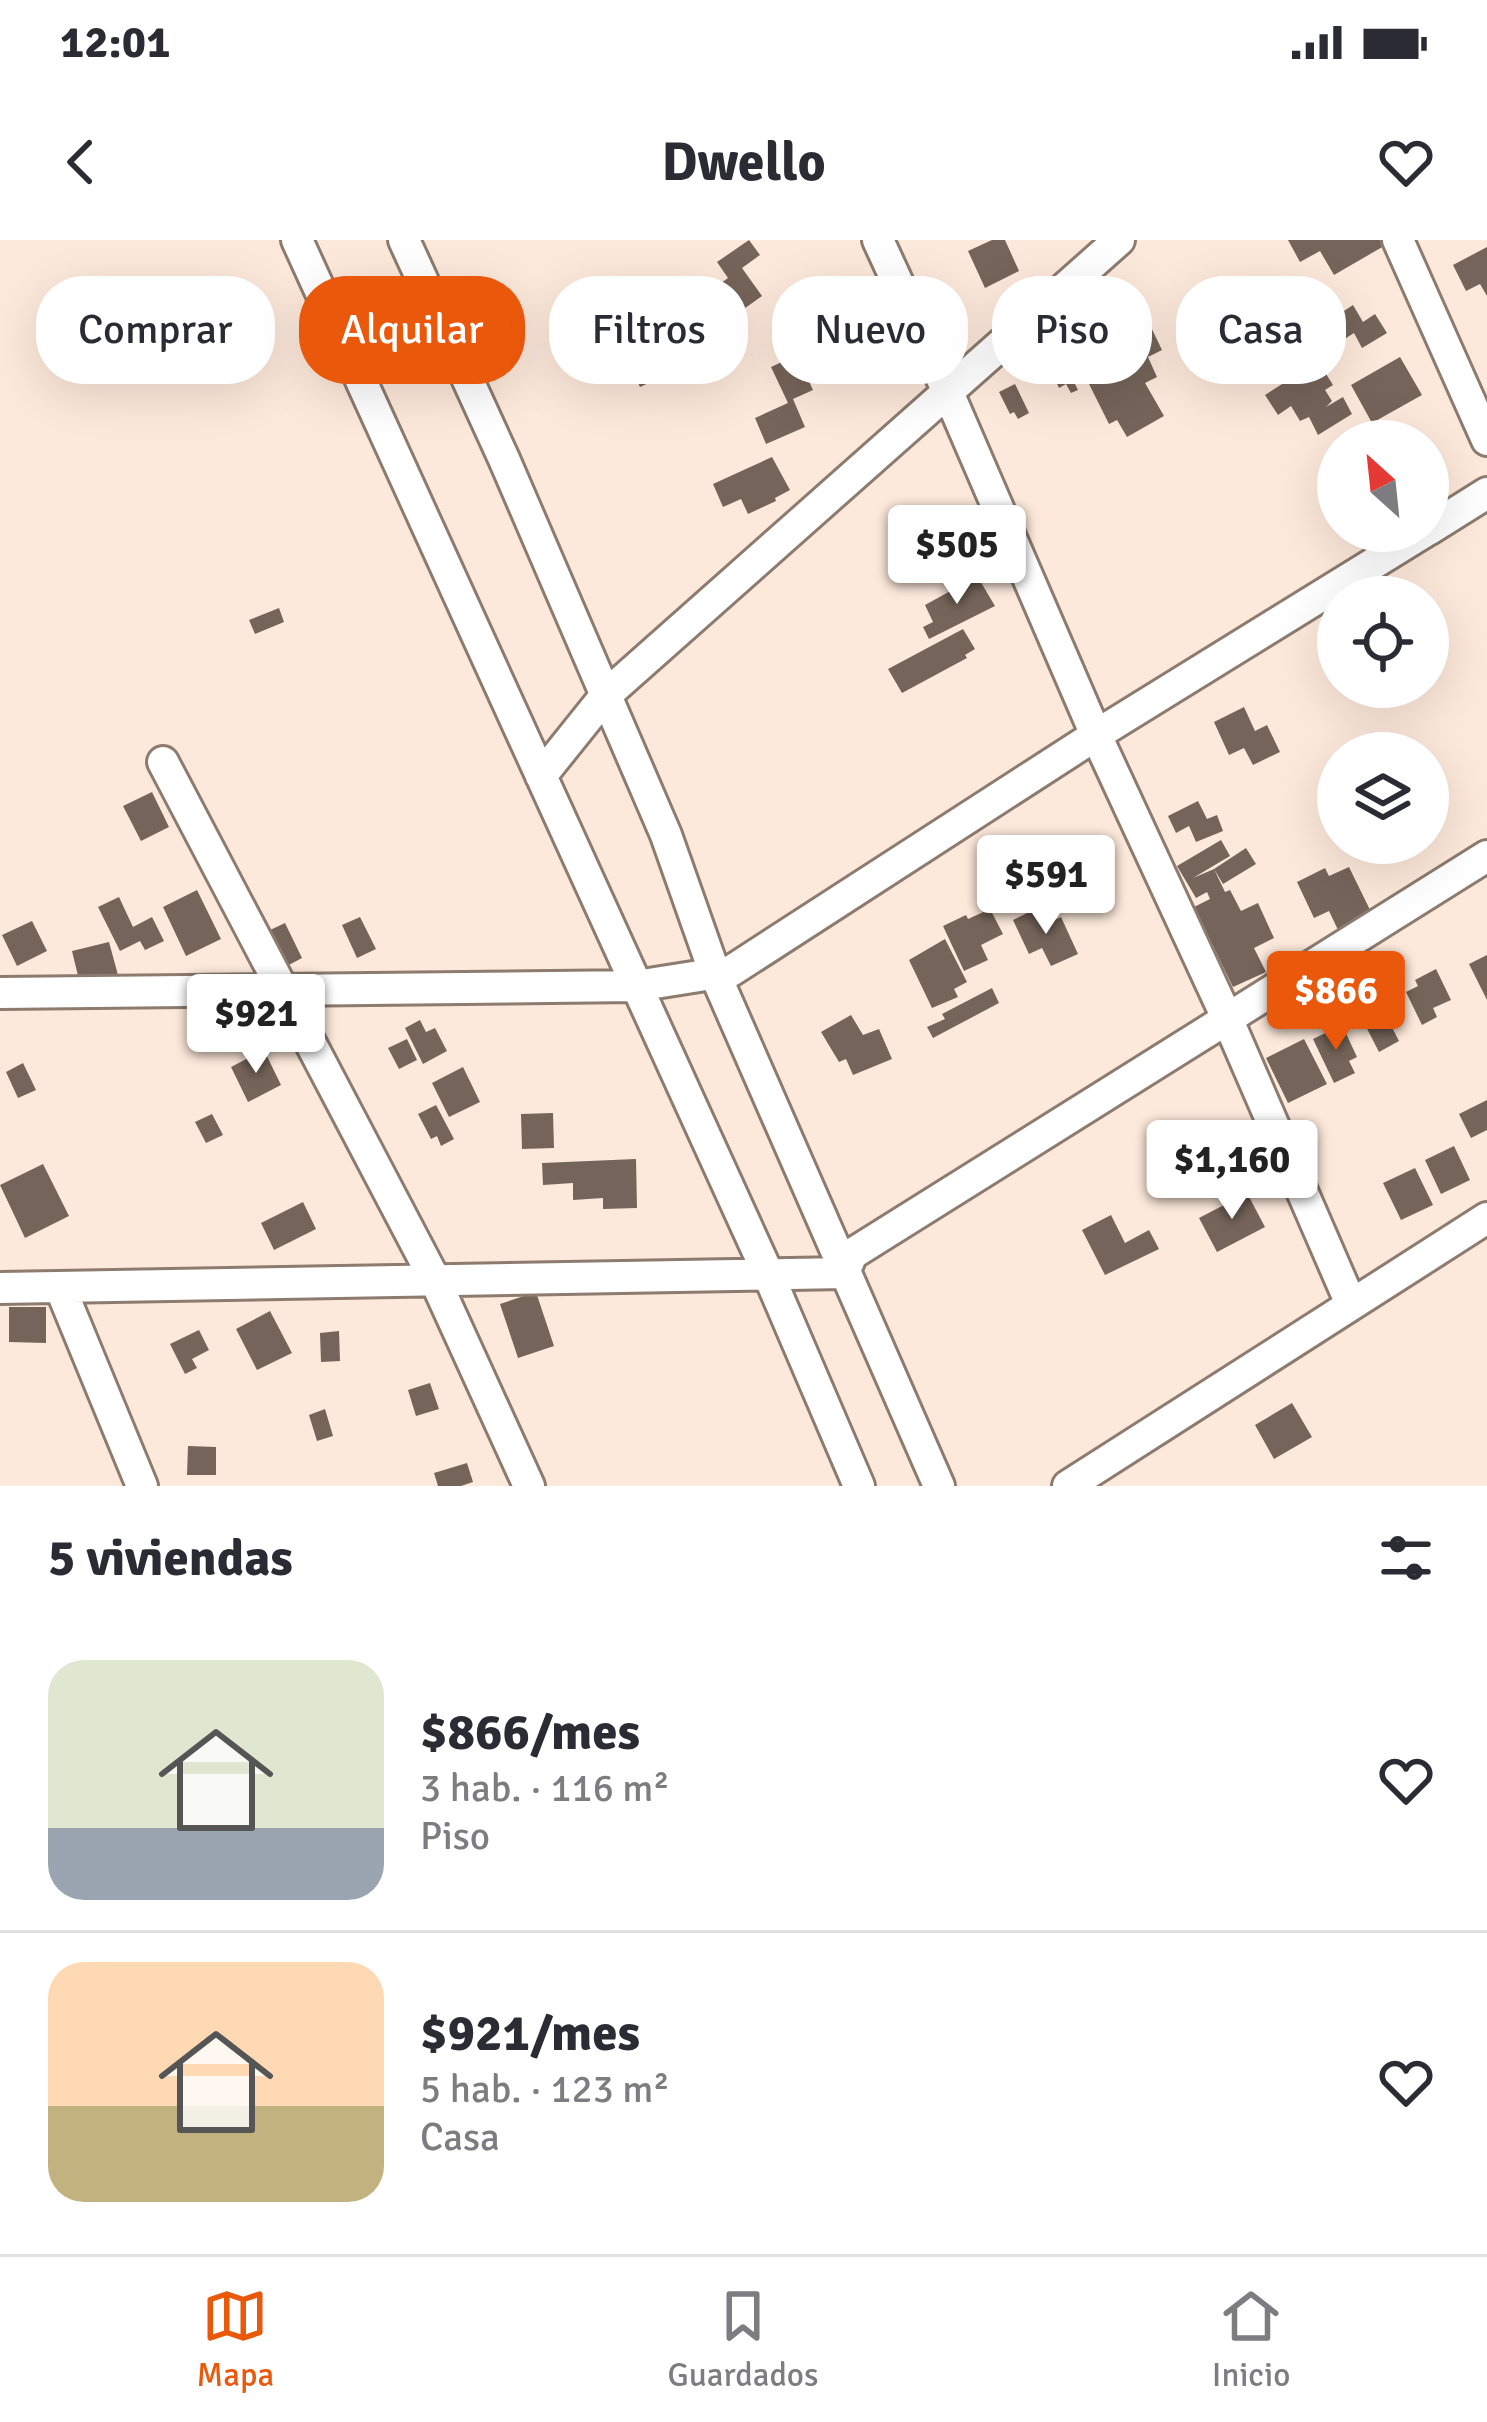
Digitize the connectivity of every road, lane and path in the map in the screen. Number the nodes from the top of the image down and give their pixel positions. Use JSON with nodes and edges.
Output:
{"nodes":[{"id":1,"x":297,"y":240,"type":"edge"},
{"id":2,"x":404,"y":240,"type":"edge"},
{"id":3,"x":878,"y":240,"type":"edge"},
{"id":4,"x":1119,"y":240,"type":"edge"},
{"id":5,"x":1398,"y":240,"type":"edge"},
{"id":6,"x":947,"y":390,"type":"junction"},
{"id":7,"x":1487,"y":440,"type":"edge"},
{"id":8,"x":1487,"y":493,"type":"edge"},
{"id":9,"x":1449,"y":516,"type":"edge"},
{"id":10,"x":1392,"y":552,"type":"edge"},
{"id":11,"x":606,"y":695,"type":"junction"},
{"id":12,"x":1096,"y":736,"type":"junction"},
{"id":13,"x":163,"y":762,"type":"dead end"},
{"id":14,"x":541,"y":776,"type":"junction"},
{"id":15,"x":1487,"y":856,"type":"edge"},
{"id":16,"x":715,"y":974,"type":"junction"},
{"id":17,"x":636,"y":986,"type":"junction"},
{"id":18,"x":282,"y":990,"type":"junction"},
{"id":19,"x":0,"y":993,"type":"edge"},
{"id":20,"x":1227,"y":1018,"type":"junction"},
{"id":21,"x":1487,"y":1218,"type":"edge"},
{"id":22,"x":844,"y":1273,"type":"junction"},
{"id":23,"x":769,"y":1276,"type":"junction"},
{"id":24,"x":435,"y":1280,"type":"junction"},
{"id":25,"x":60,"y":1287,"type":"junction"},
{"id":26,"x":0,"y":1288,"type":"edge"},
{"id":27,"x":1351,"y":1304,"type":"junction"},
{"id":28,"x":142,"y":1486,"type":"edge"},
{"id":29,"x":530,"y":1486,"type":"edge"},
{"id":30,"x":859,"y":1486,"type":"edge"},
{"id":31,"x":939,"y":1486,"type":"edge"},
{"id":32,"x":1068,"y":1486,"type":"edge"}],
"edges":[{"from":1,"to":14,"type":"street"},
{"from":2,"to":11,"type":"street"},
{"from":3,"to":6,"type":"street"},
{"from":4,"to":6,"type":"street"},
{"from":5,"to":7,"type":"street"},
{"from":6,"to":11,"type":"street"},
{"from":6,"to":12,"type":"street"},
{"from":8,"to":9,"type":"street"},
{"from":10,"to":12,"type":"street"},
{"from":11,"to":14,"type":"street"},
{"from":11,"to":16,"type":"street"},
{"from":12,"to":16,"type":"street"},
{"from":12,"to":20,"type":"street"},
{"from":13,"to":18,"type":"street"},
{"from":14,"to":17,"type":"street"},
{"from":15,"to":20,"type":"street"},
{"from":16,"to":17,"type":"street"},
{"from":16,"to":22,"type":"street"},
{"from":17,"to":18,"type":"street"},
{"from":17,"to":23,"type":"street"},
{"from":18,"to":19,"type":"street"},
{"from":18,"to":24,"type":"street"},
{"from":20,"to":22,"type":"street"},
{"from":20,"to":27,"type":"street"},
{"from":21,"to":27,"type":"street"},
{"from":22,"to":23,"type":"street"},
{"from":22,"to":31,"type":"street"},
{"from":23,"to":24,"type":"street"},
{"from":23,"to":30,"type":"street"},
{"from":24,"to":25,"type":"street"},
{"from":24,"to":29,"type":"street"},
{"from":25,"to":26,"type":"street"},
{"from":25,"to":28,"type":"street"},
{"from":27,"to":32,"type":"street"}]}
